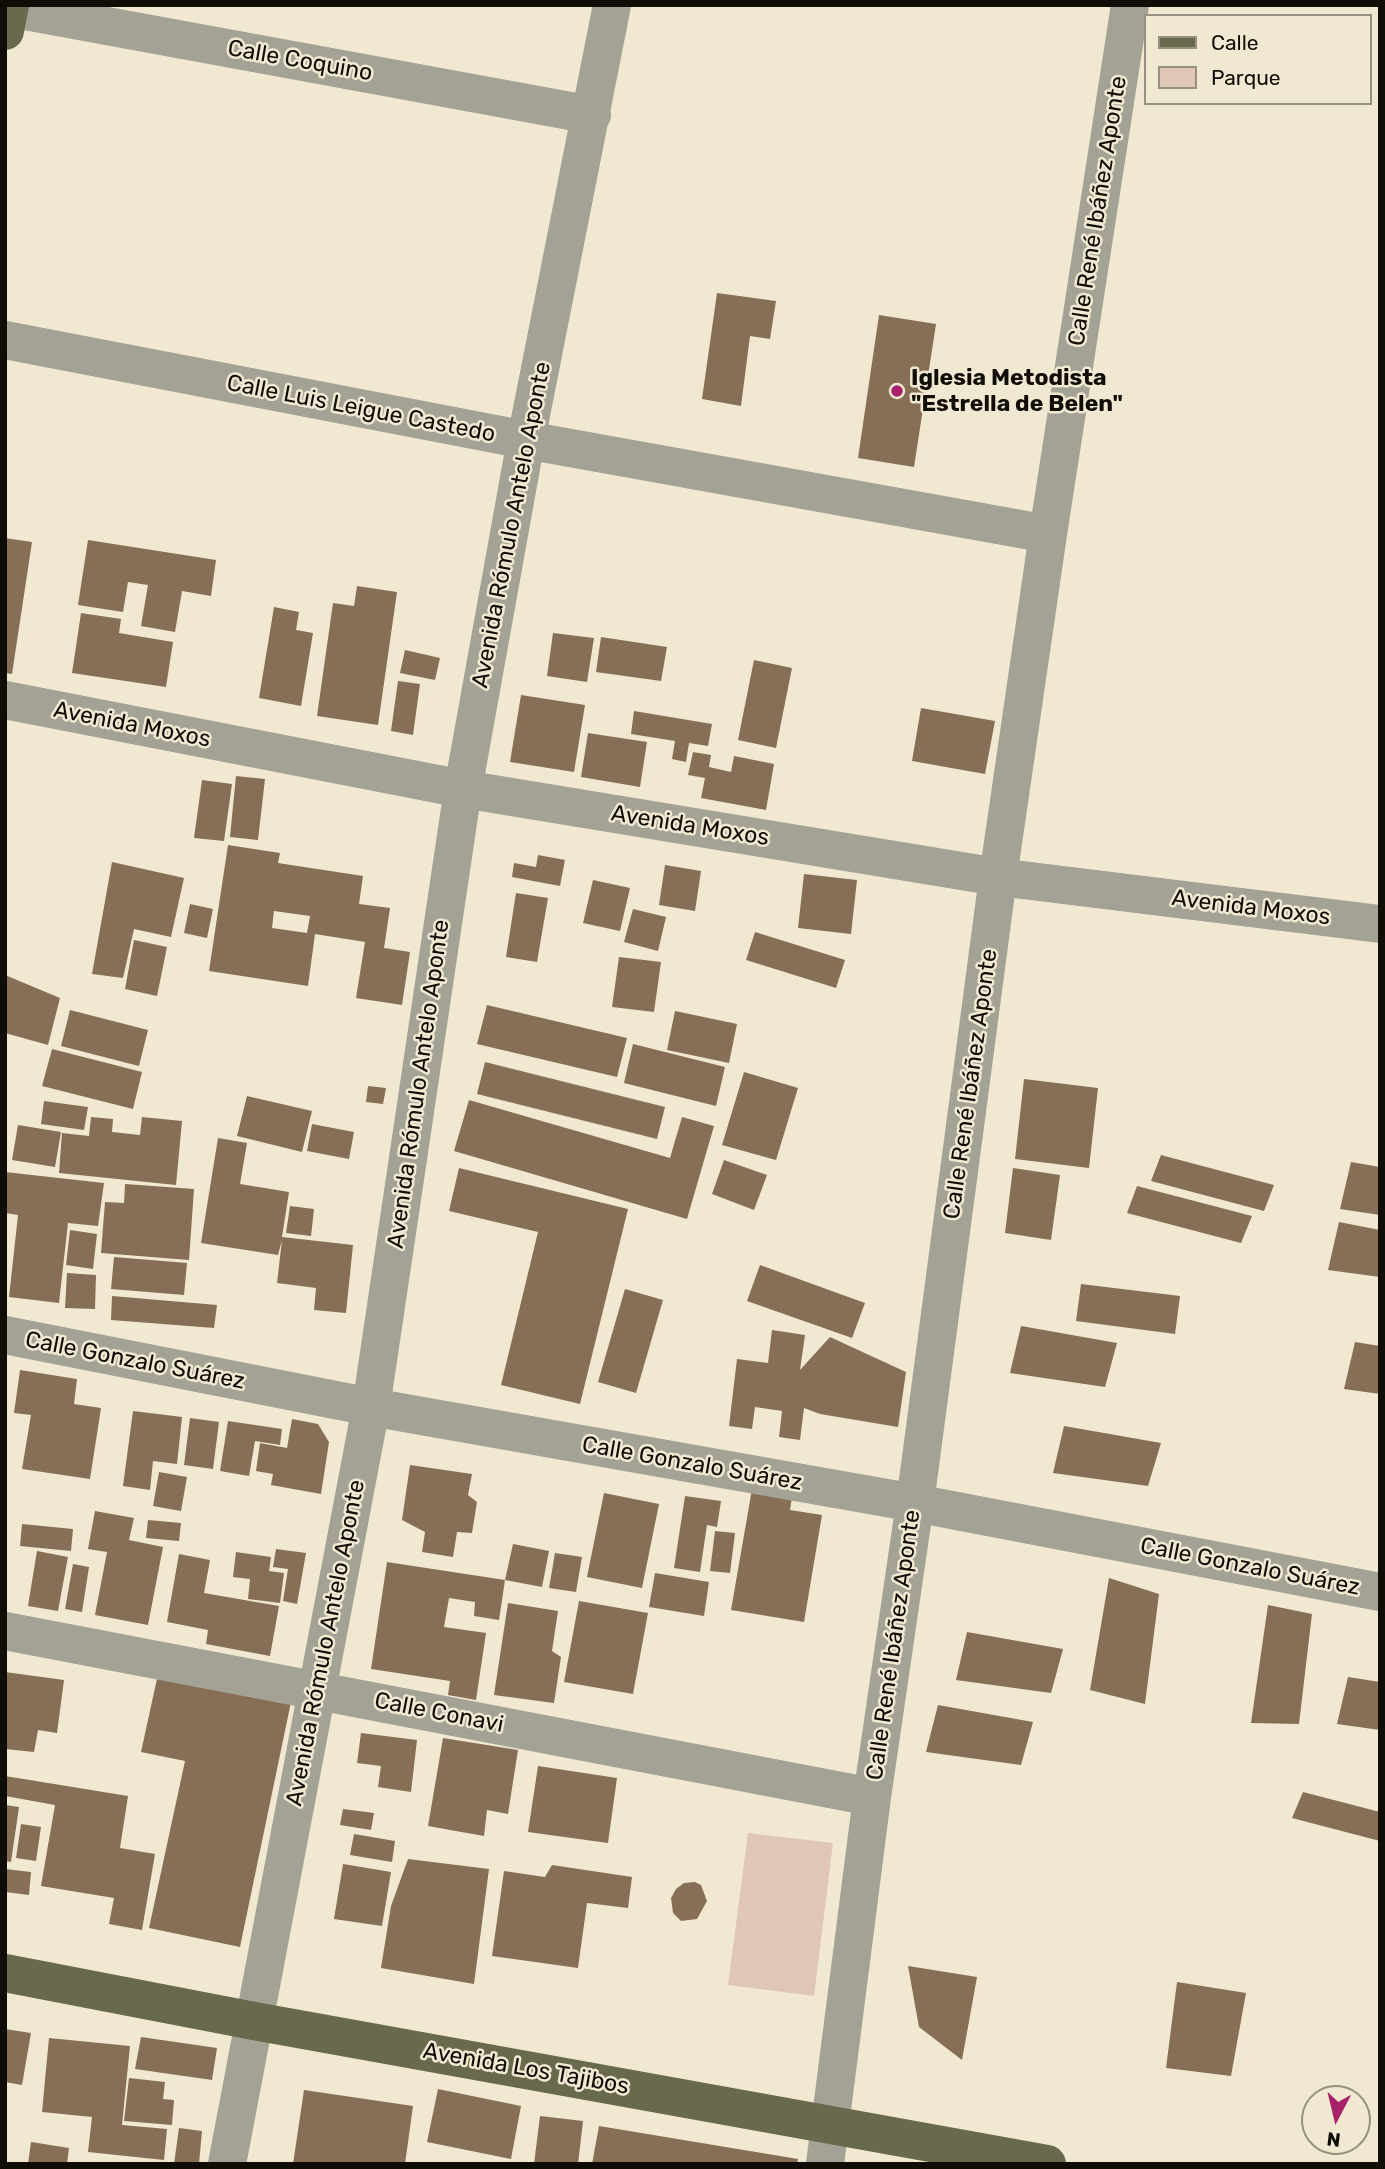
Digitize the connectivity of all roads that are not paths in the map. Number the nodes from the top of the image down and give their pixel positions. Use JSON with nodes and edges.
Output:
{"nodes":[{"id":1,"x":612,"y":5,"type":"edge"},
{"id":2,"x":1130,"y":5,"type":"edge"},
{"id":3,"x":8,"y":15,"type":"edge"},
{"id":4,"x":592,"y":115,"type":"junction"},
{"id":5,"x":5,"y":340,"type":"edge"},
{"id":6,"x":526,"y":440,"type":"junction"},
{"id":7,"x":1048,"y":534,"type":"junction"},
{"id":8,"x":5,"y":700,"type":"edge"},
{"id":9,"x":463,"y":789,"type":"junction"},
{"id":10,"x":998,"y":877,"type":"junction"},
{"id":11,"x":1380,"y":924,"type":"edge"},
{"id":12,"x":5,"y":1335,"type":"edge"},
{"id":13,"x":371,"y":1407,"type":"junction"},
{"id":14,"x":915,"y":1503,"type":"junction"},
{"id":15,"x":1380,"y":1592,"type":"edge"},
{"id":16,"x":5,"y":1631,"type":"edge"},
{"id":17,"x":316,"y":1690,"type":"junction"},
{"id":18,"x":872,"y":1797,"type":"junction"},
{"id":19,"x":5,"y":1973,"type":"edge"},
{"id":20,"x":254,"y":2021,"type":"junction"},
{"id":21,"x":830,"y":2124,"type":"junction"},
{"id":22,"x":228,"y":2164,"type":"edge"},
{"id":23,"x":825,"y":2164,"type":"edge"},
{"id":24,"x":1047,"y":2164,"type":"edge"}],
"edges":[{"from":1,"to":4,"type":"street","name":"Avenida Rómulo Antelo Aponte"},
{"from":2,"to":7,"type":"street","name":"Calle René Ibáñez Aponte"},
{"from":3,"to":4,"type":"street","name":"Calle Coquino"},
{"from":4,"to":6,"type":"street","name":"Avenida Rómulo Antelo Aponte"},
{"from":5,"to":6,"type":"street","name":"Calle Luis Leigue Castedo"},
{"from":6,"to":7,"type":"street","name":"Calle Luis Leigue Castedo"},
{"from":6,"to":9,"type":"street","name":"Avenida Rómulo Antelo Aponte"},
{"from":7,"to":10,"type":"street","name":"Calle René Ibáñez Aponte"},
{"from":8,"to":9,"type":"street","name":"Avenida Moxos"},
{"from":9,"to":10,"type":"street","name":"Avenida Moxos"},
{"from":9,"to":13,"type":"street","name":"Avenida Rómulo Antelo Aponte"},
{"from":10,"to":11,"type":"street","name":"Avenida Moxos"},
{"from":10,"to":14,"type":"street","name":"Calle René Ibáñez Aponte"},
{"from":12,"to":13,"type":"street","name":"Calle Gonzalo Suárez"},
{"from":13,"to":14,"type":"street","name":"Calle Gonzalo Suárez"},
{"from":13,"to":17,"type":"street","name":"Avenida Rómulo Antelo Aponte"},
{"from":14,"to":15,"type":"street","name":"Calle Gonzalo Suárez"},
{"from":14,"to":18,"type":"street","name":"Calle René Ibáñez Aponte"},
{"from":16,"to":17,"type":"street","name":"Calle Conavi"},
{"from":17,"to":18,"type":"street","name":"Calle Conavi"},
{"from":17,"to":20,"type":"street","name":"Avenida Rómulo Antelo Aponte"},
{"from":18,"to":21,"type":"street","name":"Calle René Ibáñez Aponte"},
{"from":19,"to":20,"type":"main road","name":"Avenida Los Tajibos"},
{"from":20,"to":21,"type":"main road","name":"Avenida Los Tajibos"},
{"from":20,"to":22,"type":"street","name":"Avenida Rómulo Antelo Aponte"},
{"from":21,"to":23,"type":"street","name":"Calle René Ibáñez Aponte"},
{"from":21,"to":24,"type":"main road","name":"Avenida Los Tajibos"}]}
